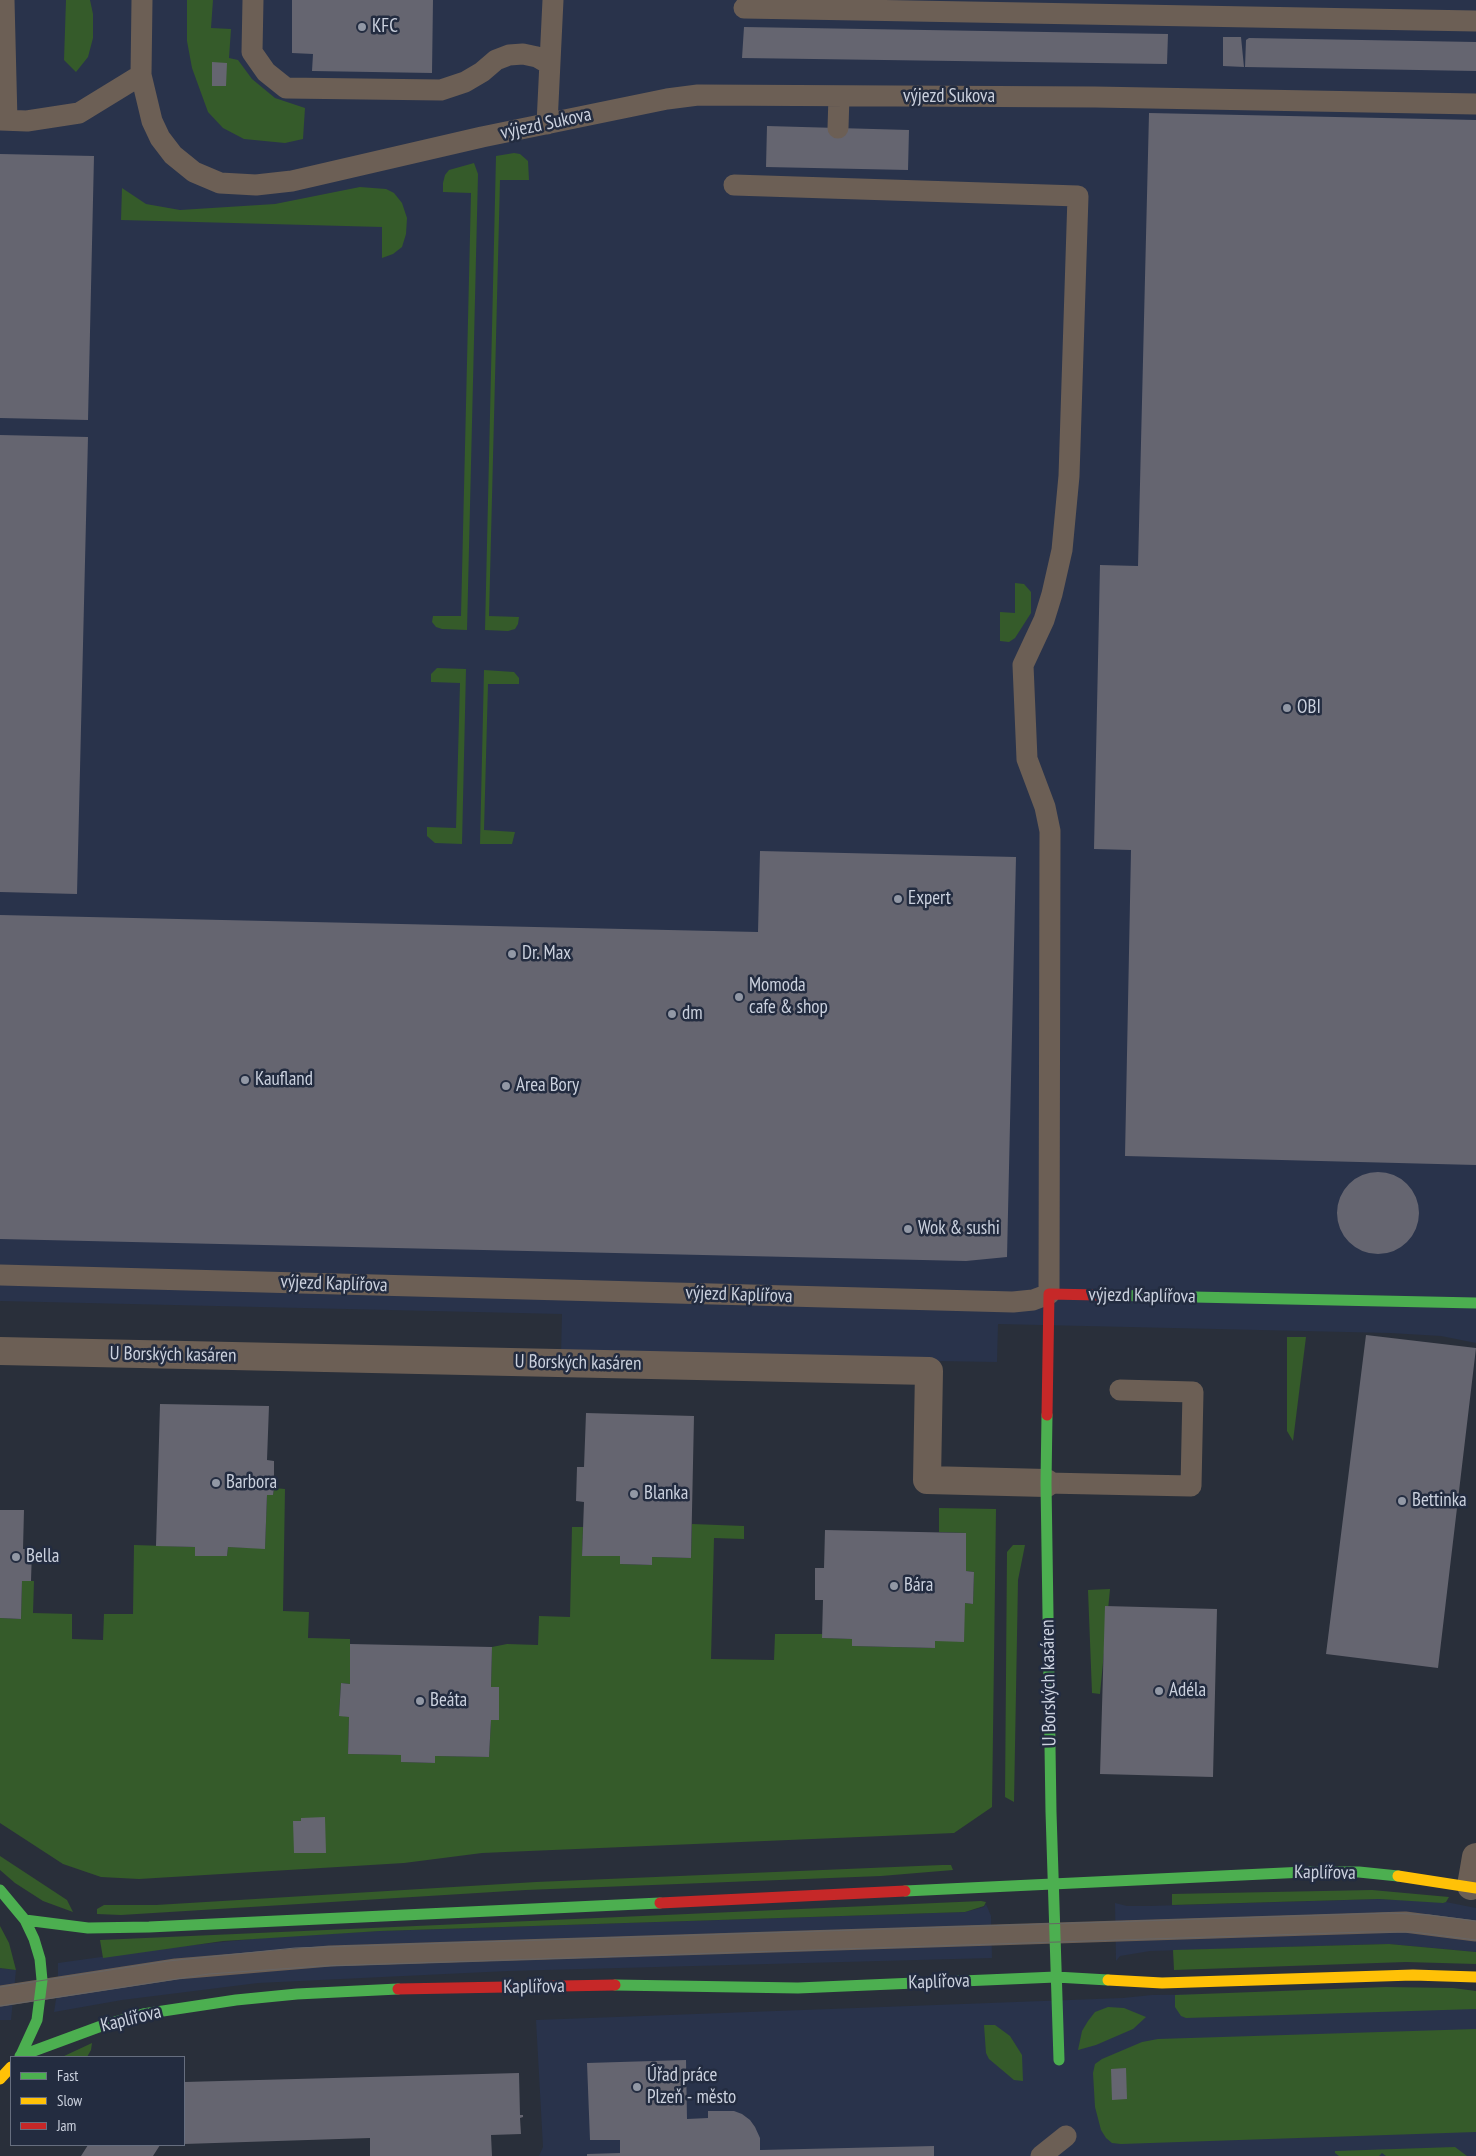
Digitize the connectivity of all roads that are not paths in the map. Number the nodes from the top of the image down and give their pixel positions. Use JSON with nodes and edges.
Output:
{"nodes":[{"id":1,"x":4,"y":0,"type":"edge"},
{"id":2,"x":142,"y":0,"type":"edge"},
{"id":3,"x":253,"y":0,"type":"edge"},
{"id":4,"x":553,"y":0,"type":"edge"},
{"id":5,"x":744,"y":8,"type":"dead end"},
{"id":6,"x":1476,"y":21,"type":"edge"},
{"id":7,"x":549,"y":64,"type":"junction"},
{"id":8,"x":141,"y":75,"type":"junction"},
{"id":9,"x":839,"y":96,"type":"junction"},
{"id":10,"x":1476,"y":104,"type":"edge"},
{"id":11,"x":3,"y":120,"type":"edge"},
{"id":12,"x":547,"y":124,"type":"junction"},
{"id":13,"x":838,"y":128,"type":"dead end"},
{"id":14,"x":734,"y":184,"type":"dead end"},
{"id":15,"x":0,"y":1274,"type":"edge"},
{"id":16,"x":1048,"y":1294,"type":"junction"},
{"id":17,"x":1475,"y":1301,"type":"edge"},
{"id":18,"x":0,"y":1352,"type":"edge"},
{"id":19,"x":1120,"y":1390,"type":"dead end"},
{"id":20,"x":1046,"y":1483,"type":"junction"},
{"id":21,"x":1476,"y":1857,"type":"edge"},
{"id":22,"x":1054,"y":1883,"type":"junction"},
{"id":23,"x":1473,"y":1887,"type":"edge"},
{"id":24,"x":0,"y":1890,"type":"edge"},
{"id":25,"x":25,"y":1920,"type":"junction"},
{"id":26,"x":1476,"y":1931,"type":"edge"},
{"id":27,"x":1055,"y":1932,"type":"junction"},
{"id":28,"x":1056,"y":1977,"type":"junction"},
{"id":29,"x":1476,"y":1977,"type":"edge"},
{"id":30,"x":42,"y":1988,"type":"junction"},
{"id":31,"x":0,"y":1996,"type":"edge"},
{"id":32,"x":20,"y":2056,"type":"edge"},
{"id":33,"x":23,"y":2056,"type":"edge"},
{"id":34,"x":1059,"y":2060,"type":"dead end"},
{"id":35,"x":10,"y":2068,"type":"edge"},
{"id":36,"x":0,"y":2079,"type":"edge"},
{"id":37,"x":1066,"y":2136,"type":"dead end"},
{"id":38,"x":1041,"y":2156,"type":"edge"}],
"edges":[{"from":1,"to":11,"type":"lane"},
{"from":2,"to":8,"type":"lane","name":"výjezd Sukova"},
{"from":3,"to":7,"type":"lane"},
{"from":4,"to":7,"type":"lane"},
{"from":5,"to":6,"type":"lane"},
{"from":7,"to":12,"type":"lane"},
{"from":8,"to":11,"type":"lane"},
{"from":8,"to":12,"type":"lane","name":"výjezd Sukova"},
{"from":9,"to":10,"type":"lane","name":"výjezd Sukova"},
{"from":9,"to":12,"type":"lane","name":"výjezd Sukova"},
{"from":9,"to":13,"type":"lane"},
{"from":14,"to":16,"type":"lane"},
{"from":15,"to":16,"type":"lane","name":"výjezd Kaplířova"},
{"from":16,"to":17,"type":"street","name":"výjezd Kaplířova"},
{"from":16,"to":20,"type":"street","name":"U Borských kasáren"},
{"from":18,"to":20,"type":"street","name":"U Borských kasáren"},
{"from":19,"to":20,"type":"lane"},
{"from":20,"to":22,"type":"street","name":"U Borských kasáren"},
{"from":21,"to":23,"type":"street"},
{"from":22,"to":23,"type":"street","name":"Kaplířova"},
{"from":22,"to":25,"type":"street","name":"Kaplířova"},
{"from":22,"to":27,"type":"street"},
{"from":24,"to":25,"type":"street","name":"Kaplířova"},
{"from":25,"to":30,"type":"street","name":"Kaplířova"},
{"from":26,"to":27,"type":"lane","name":"Kaplířova"},
{"from":27,"to":28,"type":"street"},
{"from":27,"to":30,"type":"lane","name":"Kaplířova"},
{"from":28,"to":29,"type":"street","name":"Kaplířova"},
{"from":28,"to":33,"type":"street","name":"Kaplířova"},
{"from":28,"to":34,"type":"street"},
{"from":30,"to":31,"type":"lane","name":"Kaplířova"},
{"from":30,"to":32,"type":"street","name":"Kaplířova"},
{"from":35,"to":36,"type":"street"},
{"from":37,"to":38,"type":"lane"}]}
